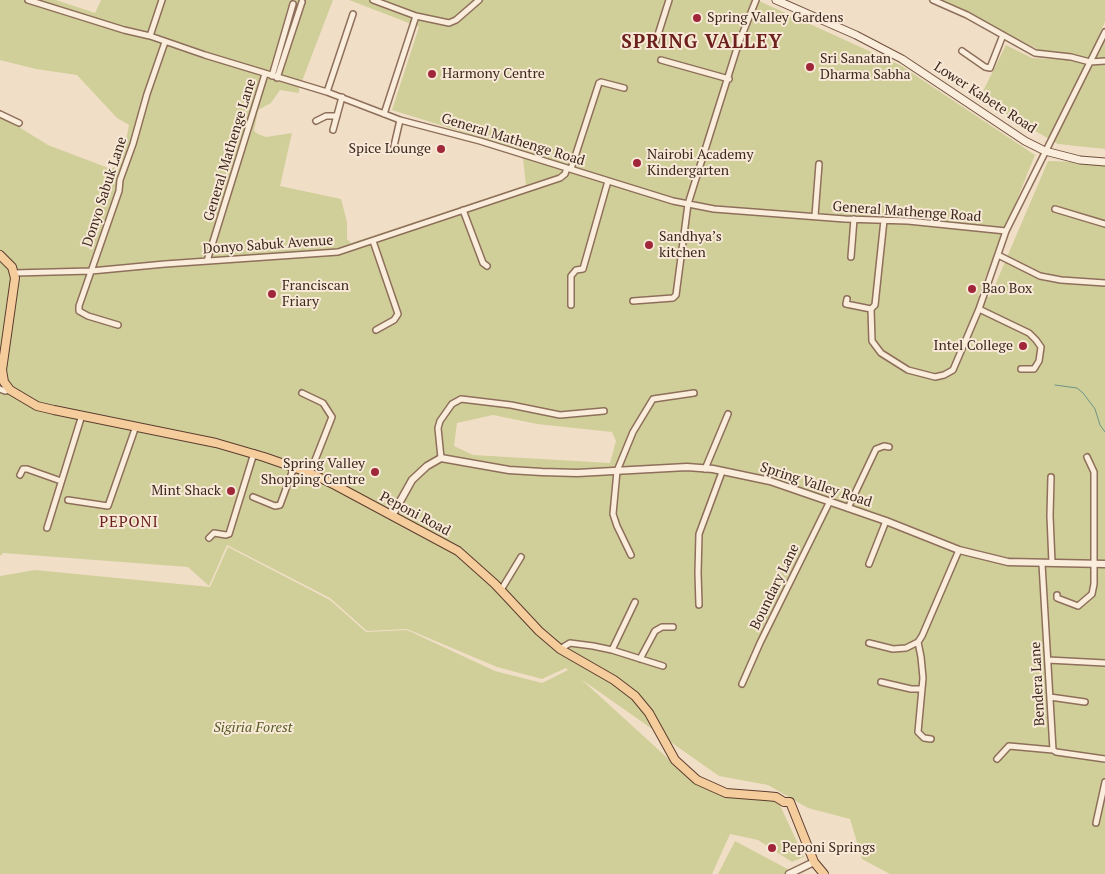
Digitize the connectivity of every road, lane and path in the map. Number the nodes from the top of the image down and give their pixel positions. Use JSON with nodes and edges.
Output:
{"nodes":[{"id":1,"x":28,"y":0,"type":"edge"},
{"id":2,"x":162,"y":0,"type":"edge"},
{"id":3,"x":373,"y":0,"type":"edge"},
{"id":4,"x":479,"y":0,"type":"edge"},
{"id":5,"x":669,"y":0,"type":"edge"},
{"id":6,"x":756,"y":0,"type":"edge"},
{"id":7,"x":776,"y":0,"type":"edge"},
{"id":8,"x":933,"y":0,"type":"edge"},
{"id":9,"x":302,"y":2,"type":"dead end"},
{"id":10,"x":293,"y":4,"type":"dead end"},
{"id":11,"x":353,"y":14,"type":"dead end"},
{"id":12,"x":416,"y":16,"type":"junction"},
{"id":13,"x":1105,"y":32,"type":"edge"},
{"id":14,"x":1003,"y":35,"type":"junction"},
{"id":15,"x":150,"y":36,"type":"junction"},
{"id":16,"x":656,"y":41,"type":"dead end"},
{"id":17,"x":165,"y":42,"type":"junction"},
{"id":18,"x":962,"y":51,"type":"dead end"},
{"id":19,"x":661,"y":60,"type":"dead end"},
{"id":20,"x":1105,"y":61,"type":"edge"},
{"id":21,"x":1090,"y":62,"type":"junction"},
{"id":22,"x":265,"y":74,"type":"junction"},
{"id":23,"x":274,"y":77,"type":"junction"},
{"id":24,"x":729,"y":79,"type":"junction"},
{"id":25,"x":624,"y":88,"type":"dead end"},
{"id":26,"x":327,"y":92,"type":"junction"},
{"id":27,"x":342,"y":97,"type":"junction"},
{"id":28,"x":0,"y":114,"type":"edge"},
{"id":29,"x":384,"y":114,"type":"junction"},
{"id":30,"x":337,"y":116,"type":"junction"},
{"id":31,"x":400,"y":120,"type":"junction"},
{"id":32,"x":316,"y":121,"type":"dead end"},
{"id":33,"x":19,"y":123,"type":"dead end"},
{"id":34,"x":333,"y":130,"type":"dead end"},
{"id":35,"x":394,"y":146,"type":"dead end"},
{"id":36,"x":1045,"y":151,"type":"junction"},
{"id":37,"x":1105,"y":162,"type":"edge"},
{"id":38,"x":819,"y":164,"type":"dead end"},
{"id":39,"x":569,"y":169,"type":"junction"},
{"id":40,"x":608,"y":181,"type":"junction"},
{"id":41,"x":688,"y":204,"type":"junction"},
{"id":42,"x":1055,"y":209,"type":"dead end"},
{"id":43,"x":463,"y":210,"type":"junction"},
{"id":44,"x":815,"y":216,"type":"junction"},
{"id":45,"x":854,"y":219,"type":"junction"},
{"id":46,"x":884,"y":220,"type":"junction"},
{"id":47,"x":1105,"y":224,"type":"edge"},
{"id":48,"x":1006,"y":231,"type":"junction"},
{"id":49,"x":373,"y":241,"type":"junction"},
{"id":50,"x":0,"y":255,"type":"edge"},
{"id":51,"x":998,"y":255,"type":"junction"},
{"id":52,"x":851,"y":258,"type":"dead end"},
{"id":53,"x":207,"y":261,"type":"junction"},
{"id":54,"x":486,"y":266,"type":"dead end"},
{"id":55,"x":91,"y":271,"type":"junction"},
{"id":56,"x":14,"y":273,"type":"junction"},
{"id":57,"x":1105,"y":283,"type":"edge"},
{"id":58,"x":847,"y":299,"type":"dead end"},
{"id":59,"x":633,"y":301,"type":"dead end"},
{"id":60,"x":570,"y":305,"type":"dead end"},
{"id":61,"x":872,"y":309,"type":"junction"},
{"id":62,"x":978,"y":309,"type":"junction"},
{"id":63,"x":118,"y":325,"type":"dead end"},
{"id":64,"x":376,"y":330,"type":"dead end"},
{"id":65,"x":1021,"y":369,"type":"dead end"},
{"id":66,"x":0,"y":389,"type":"edge"},
{"id":67,"x":10,"y":390,"type":"junction"},
{"id":68,"x":302,"y":393,"type":"dead end"},
{"id":69,"x":694,"y":393,"type":"dead end"},
{"id":70,"x":604,"y":411,"type":"dead end"},
{"id":71,"x":728,"y":414,"type":"dead end"},
{"id":72,"x":82,"y":415,"type":"junction"},
{"id":73,"x":136,"y":426,"type":"junction"},
{"id":74,"x":889,"y":446,"type":"dead end"},
{"id":75,"x":254,"y":453,"type":"junction"},
{"id":76,"x":1087,"y":457,"type":"dead end"},
{"id":77,"x":441,"y":458,"type":"junction"},
{"id":78,"x":294,"y":467,"type":"junction"},
{"id":79,"x":705,"y":469,"type":"junction"},
{"id":80,"x":617,"y":471,"type":"junction"},
{"id":81,"x":722,"y":472,"type":"junction"},
{"id":82,"x":310,"y":473,"type":"junction"},
{"id":83,"x":20,"y":475,"type":"dead end"},
{"id":84,"x":1051,"y":477,"type":"dead end"},
{"id":85,"x":61,"y":481,"type":"junction"},
{"id":86,"x":253,"y":497,"type":"dead end"},
{"id":87,"x":68,"y":500,"type":"dead end"},
{"id":88,"x":830,"y":502,"type":"junction"},
{"id":89,"x":848,"y":508,"type":"junction"},
{"id":90,"x":392,"y":516,"type":"junction"},
{"id":91,"x":886,"y":521,"type":"junction"},
{"id":92,"x":48,"y":528,"type":"dead end"},
{"id":93,"x":209,"y":538,"type":"dead end"},
{"id":94,"x":959,"y":550,"type":"junction"},
{"id":95,"x":631,"y":555,"type":"dead end"},
{"id":96,"x":521,"y":557,"type":"dead end"},
{"id":97,"x":1052,"y":563,"type":"junction"},
{"id":98,"x":868,"y":564,"type":"dead end"},
{"id":99,"x":1042,"y":564,"type":"junction"},
{"id":100,"x":1094,"y":564,"type":"junction"},
{"id":101,"x":1105,"y":564,"type":"edge"},
{"id":102,"x":501,"y":590,"type":"junction"},
{"id":103,"x":1057,"y":595,"type":"dead end"},
{"id":104,"x":635,"y":602,"type":"dead end"},
{"id":105,"x":699,"y":605,"type":"dead end"},
{"id":106,"x":672,"y":627,"type":"dead end"},
{"id":107,"x":918,"y":642,"type":"junction"},
{"id":108,"x":869,"y":643,"type":"dead end"},
{"id":109,"x":560,"y":649,"type":"junction"},
{"id":110,"x":612,"y":650,"type":"junction"},
{"id":111,"x":640,"y":659,"type":"junction"},
{"id":112,"x":1048,"y":660,"type":"junction"},
{"id":113,"x":1105,"y":663,"type":"edge"},
{"id":114,"x":663,"y":666,"type":"dead end"},
{"id":115,"x":881,"y":682,"type":"dead end"},
{"id":116,"x":742,"y":684,"type":"dead end"},
{"id":117,"x":922,"y":688,"type":"junction"},
{"id":118,"x":1050,"y":697,"type":"junction"},
{"id":119,"x":1085,"y":702,"type":"dead end"},
{"id":120,"x":931,"y":740,"type":"dead end"},
{"id":121,"x":1053,"y":750,"type":"junction"},
{"id":122,"x":997,"y":759,"type":"dead end"},
{"id":123,"x":1105,"y":759,"type":"edge"},
{"id":124,"x":1105,"y":782,"type":"edge"},
{"id":125,"x":1096,"y":823,"type":"dead end"},
{"id":126,"x":814,"y":862,"type":"junction"},
{"id":127,"x":788,"y":874,"type":"edge"},
{"id":128,"x":824,"y":874,"type":"edge"}],
"edges":[{"from":1,"to":15,"type":"street","name":"General Mathenge Road"},
{"from":2,"to":15,"type":"street"},
{"from":3,"to":12,"type":"street"},
{"from":4,"to":12,"type":"street"},
{"from":5,"to":16,"type":"street"},
{"from":6,"to":24,"type":"street"},
{"from":7,"to":36,"type":"main road","name":"Lower Kabete Road"},
{"from":8,"to":14,"type":"street"},
{"from":9,"to":23,"type":"street"},
{"from":10,"to":23,"type":"street"},
{"from":11,"to":26,"type":"street"},
{"from":12,"to":29,"type":"street"},
{"from":13,"to":21,"type":"street"},
{"from":14,"to":18,"type":"street"},
{"from":14,"to":21,"type":"street"},
{"from":15,"to":17,"type":"street","name":"General Mathenge Road"},
{"from":17,"to":22,"type":"street","name":"General Mathenge Road"},
{"from":17,"to":55,"type":"street","name":"Donyo Sabuk Lane"},
{"from":19,"to":24,"type":"street"},
{"from":20,"to":21,"type":"street"},
{"from":21,"to":36,"type":"street"},
{"from":22,"to":23,"type":"street","name":"General Mathenge Road"},
{"from":22,"to":53,"type":"street","name":"General Mathenge Lane"},
{"from":23,"to":26,"type":"street","name":"General Mathenge Road"},
{"from":24,"to":41,"type":"street"},
{"from":25,"to":39,"type":"street"},
{"from":26,"to":27,"type":"street","name":"General Mathenge Road"},
{"from":27,"to":29,"type":"street","name":"General Mathenge Road"},
{"from":27,"to":30,"type":"street"},
{"from":28,"to":33,"type":"street"},
{"from":29,"to":31,"type":"street","name":"General Mathenge Road"},
{"from":30,"to":32,"type":"street"},
{"from":30,"to":34,"type":"street"},
{"from":31,"to":35,"type":"street"},
{"from":31,"to":39,"type":"street","name":"General Mathenge Road"},
{"from":36,"to":37,"type":"main road","name":"Lower Kabete Road"},
{"from":36,"to":48,"type":"street"},
{"from":38,"to":44,"type":"street"},
{"from":39,"to":40,"type":"street","name":"General Mathenge Road"},
{"from":39,"to":43,"type":"street","name":"Donyo Sabuk Avenue"},
{"from":40,"to":41,"type":"street","name":"General Mathenge Road"},
{"from":40,"to":60,"type":"street"},
{"from":41,"to":44,"type":"street","name":"General Mathenge Road"},
{"from":41,"to":59,"type":"street"},
{"from":42,"to":47,"type":"street"},
{"from":43,"to":49,"type":"street","name":"Donyo Sabuk Avenue"},
{"from":43,"to":54,"type":"street"},
{"from":44,"to":45,"type":"street","name":"General Mathenge Road"},
{"from":45,"to":46,"type":"street","name":"General Mathenge Road"},
{"from":45,"to":52,"type":"street"},
{"from":46,"to":48,"type":"street","name":"General Mathenge Road"},
{"from":46,"to":61,"type":"street"},
{"from":48,"to":51,"type":"street"},
{"from":49,"to":53,"type":"street","name":"Donyo Sabuk Avenue"},
{"from":49,"to":64,"type":"street"},
{"from":50,"to":56,"type":"main road"},
{"from":51,"to":57,"type":"street"},
{"from":51,"to":62,"type":"street"},
{"from":53,"to":55,"type":"street","name":"Donyo Sabuk Avenue"},
{"from":55,"to":56,"type":"street","name":"Donyo Sabuk Avenue"},
{"from":55,"to":63,"type":"street","name":"Donyo Sabuk Lane"},
{"from":56,"to":67,"type":"main road"},
{"from":58,"to":61,"type":"street"},
{"from":61,"to":62,"type":"street"},
{"from":62,"to":65,"type":"street"},
{"from":66,"to":67,"type":"street"},
{"from":67,"to":72,"type":"main road","name":"Peponi Road"},
{"from":68,"to":82,"type":"street"},
{"from":69,"to":80,"type":"street"},
{"from":70,"to":77,"type":"street"},
{"from":71,"to":79,"type":"street"},
{"from":72,"to":73,"type":"main road","name":"Peponi Road"},
{"from":72,"to":85,"type":"street"},
{"from":73,"to":75,"type":"main road","name":"Peponi Road"},
{"from":73,"to":87,"type":"street"},
{"from":74,"to":89,"type":"street"},
{"from":75,"to":78,"type":"main road","name":"Peponi Road"},
{"from":75,"to":93,"type":"street"},
{"from":76,"to":100,"type":"street"},
{"from":77,"to":80,"type":"street","name":"Spring Valley Road"},
{"from":77,"to":90,"type":"street"},
{"from":78,"to":82,"type":"main road","name":"Peponi Road"},
{"from":78,"to":86,"type":"street"},
{"from":79,"to":80,"type":"street","name":"Spring Valley Road"},
{"from":79,"to":81,"type":"street","name":"Spring Valley Road"},
{"from":80,"to":95,"type":"street"},
{"from":81,"to":88,"type":"street","name":"Spring Valley Road"},
{"from":81,"to":105,"type":"street"},
{"from":82,"to":90,"type":"main road","name":"Peponi Road"},
{"from":83,"to":85,"type":"street"},
{"from":84,"to":97,"type":"street"},
{"from":85,"to":92,"type":"street"},
{"from":88,"to":89,"type":"street","name":"Spring Valley Road"},
{"from":88,"to":116,"type":"street","name":"Boundary Lane"},
{"from":89,"to":91,"type":"street","name":"Spring Valley Road"},
{"from":90,"to":102,"type":"main road","name":"Peponi Road"},
{"from":91,"to":94,"type":"street","name":"Spring Valley Road"},
{"from":91,"to":98,"type":"street"},
{"from":94,"to":99,"type":"street","name":"Spring Valley Road"},
{"from":94,"to":107,"type":"street"},
{"from":96,"to":102,"type":"street"},
{"from":97,"to":99,"type":"street","name":"Spring Valley Road"},
{"from":97,"to":100,"type":"street","name":"Spring Valley Road"},
{"from":99,"to":112,"type":"street","name":"Bendera Lane"},
{"from":100,"to":101,"type":"street","name":"Spring Valley Road"},
{"from":100,"to":103,"type":"street"},
{"from":102,"to":109,"type":"main road","name":"Peponi Road"},
{"from":104,"to":110,"type":"street"},
{"from":106,"to":111,"type":"street"},
{"from":107,"to":108,"type":"street"},
{"from":107,"to":117,"type":"street"},
{"from":109,"to":110,"type":"street"},
{"from":109,"to":126,"type":"main road","name":"Peponi Road"},
{"from":110,"to":111,"type":"street"},
{"from":111,"to":114,"type":"street"},
{"from":112,"to":113,"type":"street"},
{"from":112,"to":118,"type":"street","name":"Bendera Lane"},
{"from":115,"to":117,"type":"street"},
{"from":117,"to":120,"type":"street"},
{"from":118,"to":119,"type":"street"},
{"from":118,"to":121,"type":"street","name":"Bendera Lane"},
{"from":121,"to":122,"type":"street"},
{"from":121,"to":123,"type":"street"},
{"from":124,"to":125,"type":"street"},
{"from":126,"to":127,"type":"street"},
{"from":126,"to":128,"type":"main road","name":"Peponi Road"}]}
